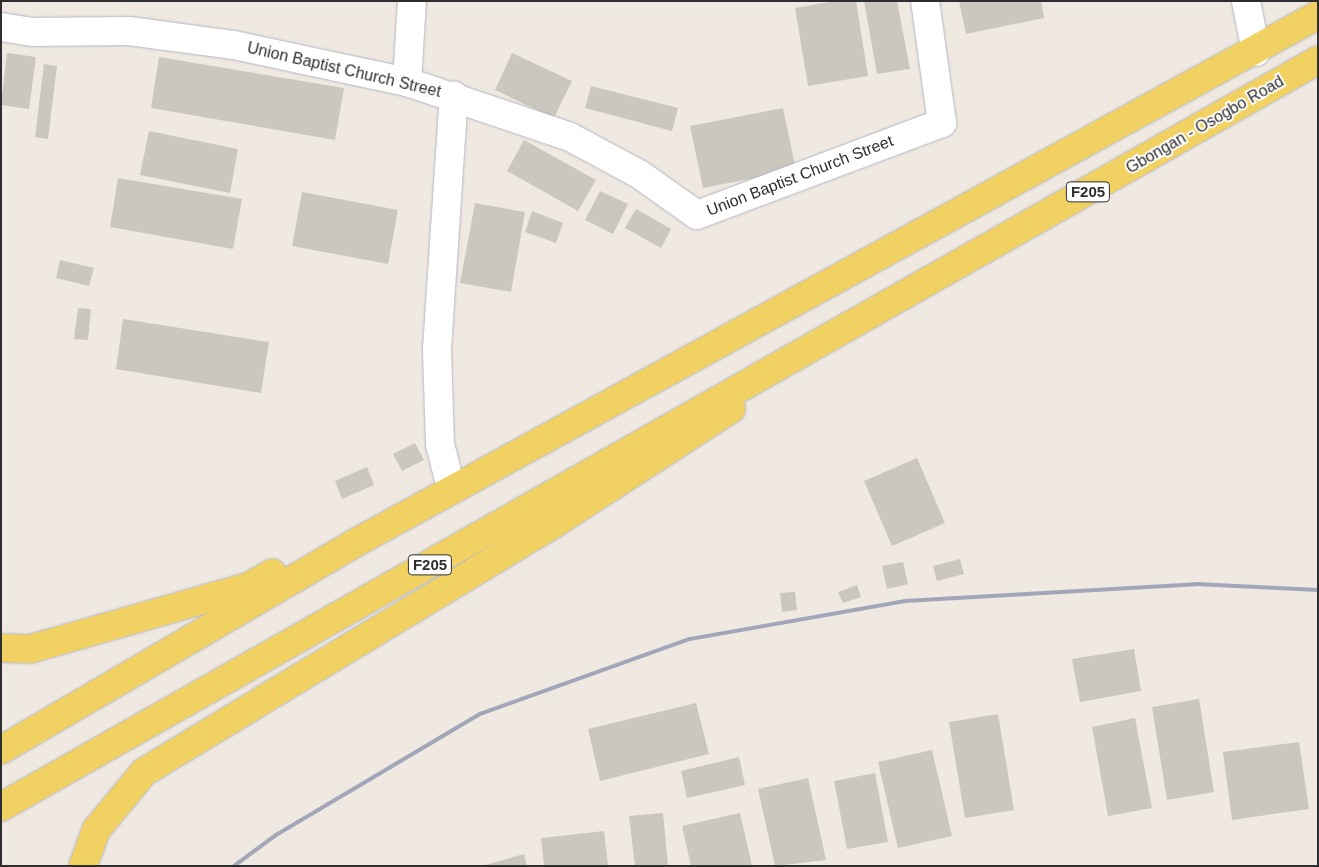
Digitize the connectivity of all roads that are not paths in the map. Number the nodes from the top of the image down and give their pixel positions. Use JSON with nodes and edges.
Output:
{"nodes":[{"id":1,"x":412,"y":1,"type":"edge"},
{"id":2,"x":925,"y":1,"type":"edge"},
{"id":3,"x":1246,"y":1,"type":"edge"},
{"id":4,"x":1318,"y":15,"type":"edge"},
{"id":5,"x":1,"y":27,"type":"edge"},
{"id":6,"x":1256,"y":52,"type":"junction"},
{"id":7,"x":1318,"y":60,"type":"edge"},
{"id":8,"x":407,"y":82,"type":"junction"},
{"id":9,"x":454,"y":96,"type":"junction"},
{"id":10,"x":828,"y":284,"type":"junction"},
{"id":11,"x":856,"y":319,"type":"junction"},
{"id":12,"x":448,"y":476,"type":"junction"},
{"id":13,"x":1,"y":648,"type":"edge"},
{"id":14,"x":1,"y":750,"type":"edge"},
{"id":15,"x":1,"y":807,"type":"edge"},
{"id":16,"x":83,"y":866,"type":"edge"}],
"edges":[{"from":1,"to":8,"type":"street"},
{"from":2,"to":9,"type":"street","name":"Union Baptist Church Street"},
{"from":3,"to":6,"type":"street"},
{"from":4,"to":6,"type":"main road"},
{"from":5,"to":8,"type":"street","name":"Union Baptist Church Street"},
{"from":6,"to":10,"type":"main road"},
{"from":7,"to":11,"type":"main road","name":"Gbongan - Osogbo Road","number":"F205"},
{"from":8,"to":9,"type":"street","name":"Union Baptist Church Street"},
{"from":9,"to":12,"type":"street"},
{"from":10,"to":12,"type":"main road"},
{"from":10,"to":14,"type":"main road"},
{"from":11,"to":15,"type":"main road","number":"F205"},
{"from":11,"to":16,"type":"main road"},
{"from":12,"to":13,"type":"main road"}]}
